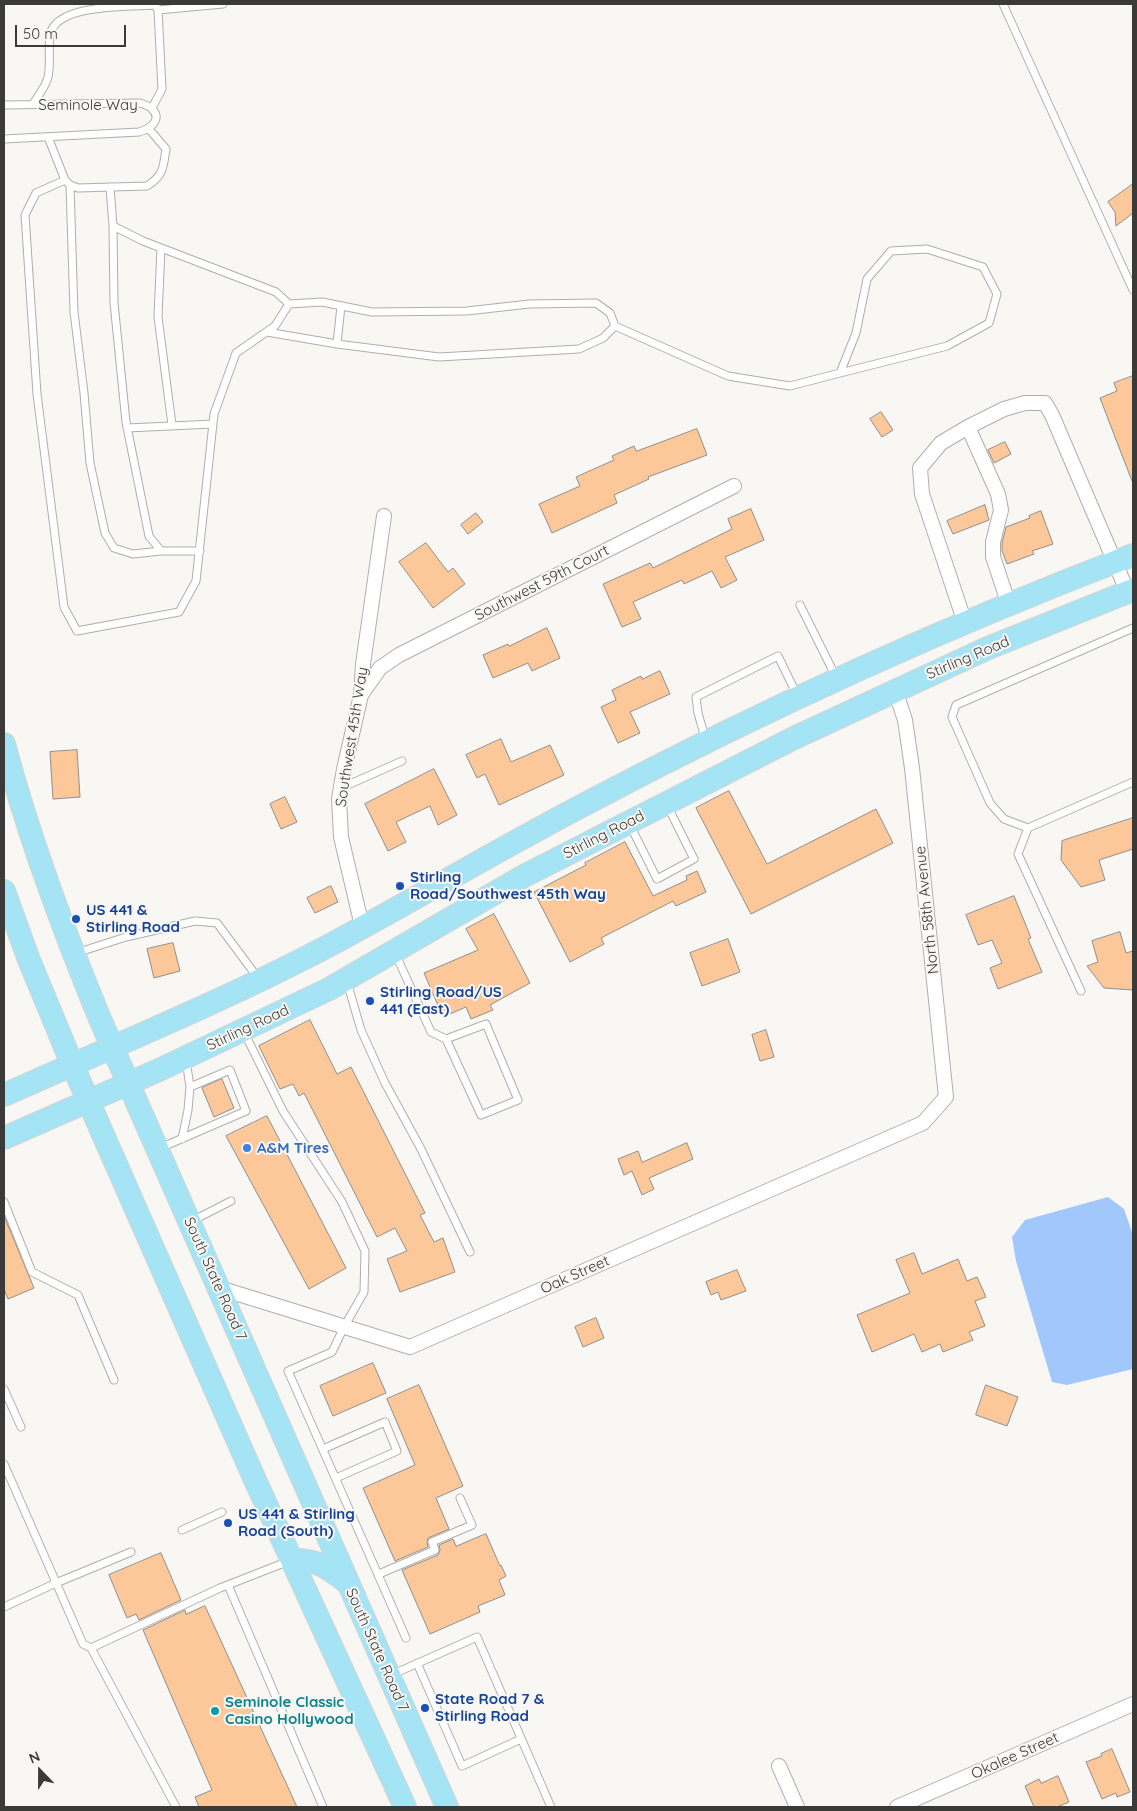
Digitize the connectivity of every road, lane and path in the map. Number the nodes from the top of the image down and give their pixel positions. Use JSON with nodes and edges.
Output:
{"nodes":[{"id":1,"x":223,"y":4,"type":"edge"},
{"id":2,"x":1004,"y":4,"type":"edge"},
{"id":3,"x":158,"y":10,"type":"junction"},
{"id":4,"x":4,"y":104,"type":"edge"},
{"id":5,"x":33,"y":104,"type":"junction"},
{"id":6,"x":152,"y":108,"type":"junction"},
{"id":7,"x":149,"y":129,"type":"junction"},
{"id":8,"x":48,"y":137,"type":"junction"},
{"id":9,"x":4,"y":139,"type":"edge"},
{"id":10,"x":67,"y":183,"type":"junction"},
{"id":11,"x":110,"y":187,"type":"junction"},
{"id":12,"x":113,"y":226,"type":"junction"},
{"id":13,"x":161,"y":248,"type":"junction"},
{"id":14,"x":1133,"y":290,"type":"edge"},
{"id":15,"x":290,"y":304,"type":"junction"},
{"id":16,"x":341,"y":306,"type":"junction"},
{"id":17,"x":615,"y":326,"type":"junction"},
{"id":18,"x":267,"y":332,"type":"junction"},
{"id":19,"x":337,"y":344,"type":"junction"},
{"id":20,"x":840,"y":373,"type":"junction"},
{"id":21,"x":213,"y":424,"type":"junction"},
{"id":22,"x":172,"y":425,"type":"junction"},
{"id":23,"x":968,"y":427,"type":"junction"},
{"id":24,"x":127,"y":428,"type":"junction"},
{"id":25,"x":734,"y":486,"type":"dead end"},
{"id":26,"x":384,"y":516,"type":"dead end"},
{"id":27,"x":161,"y":551,"type":"junction"},
{"id":28,"x":200,"y":551,"type":"junction"},
{"id":29,"x":1124,"y":559,"type":"edge"},
{"id":30,"x":1130,"y":594,"type":"edge"},
{"id":31,"x":800,"y":605,"type":"dead end"},
{"id":32,"x":1010,"y":605,"type":"junction"},
{"id":33,"x":965,"y":623,"type":"junction"},
{"id":34,"x":1133,"y":628,"type":"edge"},
{"id":35,"x":837,"y":679,"type":"junction"},
{"id":36,"x":895,"y":690,"type":"junction"},
{"id":37,"x":361,"y":694,"type":"junction"},
{"id":38,"x":799,"y":698,"type":"junction"},
{"id":39,"x":706,"y":743,"type":"junction"},
{"id":40,"x":4,"y":744,"type":"edge"},
{"id":41,"x":402,"y":761,"type":"dead end"},
{"id":42,"x":1133,"y":782,"type":"edge"},
{"id":43,"x":341,"y":788,"type":"junction"},
{"id":44,"x":666,"y":804,"type":"junction"},
{"id":45,"x":629,"y":822,"type":"junction"},
{"id":46,"x":1028,"y":828,"type":"junction"},
{"id":47,"x":526,"y":835,"type":"junction"},
{"id":48,"x":503,"y":888,"type":"junction"},
{"id":49,"x":4,"y":891,"type":"edge"},
{"id":50,"x":362,"y":926,"type":"junction"},
{"id":51,"x":394,"y":951,"type":"junction"},
{"id":52,"x":74,"y":954,"type":"junction"},
{"id":53,"x":346,"y":979,"type":"junction"},
{"id":54,"x":260,"y":980,"type":"junction"},
{"id":55,"x":1081,"y":991,"type":"dead end"},
{"id":56,"x":244,"y":1030,"type":"junction"},
{"id":57,"x":446,"y":1039,"type":"junction"},
{"id":58,"x":112,"y":1047,"type":"junction"},
{"id":59,"x":185,"y":1058,"type":"junction"},
{"id":60,"x":72,"y":1064,"type":"junction"},
{"id":61,"x":128,"y":1084,"type":"junction"},
{"id":62,"x":190,"y":1087,"type":"junction"},
{"id":63,"x":4,"y":1095,"type":"edge"},
{"id":64,"x":89,"y":1101,"type":"junction"},
{"id":65,"x":923,"y":1123,"type":"joint"},
{"id":66,"x":4,"y":1138,"type":"edge"},
{"id":67,"x":182,"y":1139,"type":"junction"},
{"id":68,"x":157,"y":1150,"type":"junction"},
{"id":69,"x":4,"y":1202,"type":"edge"},
{"id":70,"x":231,"y":1202,"type":"dead end"},
{"id":71,"x":190,"y":1222,"type":"junction"},
{"id":72,"x":470,"y":1252,"type":"dead end"},
{"id":73,"x":219,"y":1288,"type":"junction"},
{"id":74,"x":344,"y":1327,"type":"junction"},
{"id":75,"x":114,"y":1380,"type":"dead end"},
{"id":76,"x":4,"y":1389,"type":"edge"},
{"id":77,"x":21,"y":1427,"type":"dead end"},
{"id":78,"x":323,"y":1449,"type":"junction"},
{"id":79,"x":4,"y":1464,"type":"edge"},
{"id":80,"x":336,"y":1478,"type":"junction"},
{"id":81,"x":460,"y":1498,"type":"dead end"},
{"id":82,"x":222,"y":1512,"type":"dead end"},
{"id":83,"x":182,"y":1530,"type":"dead end"},
{"id":84,"x":131,"y":1552,"type":"dead end"},
{"id":85,"x":292,"y":1560,"type":"junction"},
{"id":86,"x":379,"y":1574,"type":"junction"},
{"id":87,"x":56,"y":1583,"type":"junction"},
{"id":88,"x":348,"y":1584,"type":"junction"},
{"id":89,"x":228,"y":1585,"type":"junction"},
{"id":90,"x":4,"y":1607,"type":"edge"},
{"id":91,"x":406,"y":1638,"type":"dead end"},
{"id":92,"x":91,"y":1648,"type":"junction"},
{"id":93,"x":417,"y":1663,"type":"junction"},
{"id":94,"x":389,"y":1676,"type":"junction"},
{"id":95,"x":1133,"y":1704,"type":"edge"},
{"id":96,"x":521,"y":1739,"type":"junction"},
{"id":97,"x":779,"y":1766,"type":"dead end"},
{"id":98,"x":176,"y":1807,"type":"edge"},
{"id":99,"x":323,"y":1807,"type":"edge"},
{"id":100,"x":405,"y":1807,"type":"edge"},
{"id":101,"x":447,"y":1807,"type":"edge"},
{"id":102,"x":551,"y":1807,"type":"edge"},
{"id":103,"x":797,"y":1807,"type":"edge"},
{"id":104,"x":897,"y":1807,"type":"edge"}],
"edges":[{"from":1,"to":3,"type":"lane"},
{"from":2,"to":14,"type":"lane"},
{"from":3,"to":5,"type":"lane"},
{"from":3,"to":6,"type":"lane"},
{"from":4,"to":5,"type":"lane","name":"Seminole Way"},
{"from":5,"to":6,"type":"lane","name":"Seminole Way"},
{"from":6,"to":7,"type":"lane","name":"Seminole Way"},
{"from":7,"to":8,"type":"lane","name":"Seminole Way"},
{"from":7,"to":11,"type":"lane"},
{"from":8,"to":9,"type":"lane","name":"Seminole Way"},
{"from":8,"to":10,"type":"lane"},
{"from":10,"to":11,"type":"lane"},
{"from":10,"to":27,"type":"lane"},
{"from":10,"to":28,"type":"lane"},
{"from":11,"to":12,"type":"lane"},
{"from":12,"to":13,"type":"lane"},
{"from":12,"to":24,"type":"lane"},
{"from":13,"to":15,"type":"lane"},
{"from":13,"to":22,"type":"lane"},
{"from":15,"to":16,"type":"lane"},
{"from":15,"to":18,"type":"lane"},
{"from":16,"to":17,"type":"lane"},
{"from":16,"to":19,"type":"lane"},
{"from":17,"to":19,"type":"lane"},
{"from":17,"to":20,"type":"lane"},
{"from":18,"to":19,"type":"lane"},
{"from":18,"to":21,"type":"lane"},
{"from":20,"to":20,"type":"lane"},
{"from":21,"to":22,"type":"lane"},
{"from":21,"to":28,"type":"lane"},
{"from":22,"to":24,"type":"lane"},
{"from":23,"to":29,"type":"street"},
{"from":23,"to":32,"type":"street"},
{"from":23,"to":33,"type":"street"},
{"from":24,"to":27,"type":"lane"},
{"from":25,"to":37,"type":"street","name":"Southwest 59th Court"},
{"from":26,"to":37,"type":"street","name":"Southwest 45th Way"},
{"from":27,"to":28,"type":"lane"},
{"from":29,"to":30,"type":"street"},
{"from":29,"to":32,"type":"main road"},
{"from":30,"to":36,"type":"main road","name":"Stirling Road"},
{"from":31,"to":35,"type":"lane"},
{"from":32,"to":33,"type":"main road"},
{"from":33,"to":35,"type":"main road"},
{"from":34,"to":46,"type":"lane"},
{"from":35,"to":38,"type":"main road"},
{"from":36,"to":44,"type":"main road","name":"Stirling Road"},
{"from":36,"to":65,"type":"street","name":"North 58th Avenue"},
{"from":37,"to":43,"type":"street","name":"Southwest 45th Way"},
{"from":38,"to":39,"type":"main road"},
{"from":38,"to":39,"type":"lane"},
{"from":39,"to":47,"type":"main road"},
{"from":40,"to":52,"type":"main road","name":"South State Road 7"},
{"from":41,"to":43,"type":"lane"},
{"from":42,"to":46,"type":"lane"},
{"from":43,"to":50,"type":"street","name":"Southwest 45th Way"},
{"from":44,"to":45,"type":"main road","name":"Stirling Road"},
{"from":44,"to":45,"type":"lane"},
{"from":45,"to":48,"type":"main road","name":"Stirling Road"},
{"from":46,"to":55,"type":"lane"},
{"from":47,"to":48,"type":"main road"},
{"from":47,"to":50,"type":"main road"},
{"from":48,"to":51,"type":"main road","name":"Stirling Road"},
{"from":49,"to":60,"type":"main road"},
{"from":50,"to":54,"type":"main road"},
{"from":51,"to":53,"type":"main road","name":"Stirling Road"},
{"from":51,"to":57,"type":"lane"},
{"from":52,"to":54,"type":"lane"},
{"from":52,"to":58,"type":"main road","name":"South State Road 7"},
{"from":53,"to":56,"type":"main road","name":"Stirling Road"},
{"from":53,"to":72,"type":"lane"},
{"from":54,"to":58,"type":"main road"},
{"from":56,"to":59,"type":"main road","name":"Stirling Road"},
{"from":56,"to":74,"type":"lane"},
{"from":57,"to":57,"type":"lane"},
{"from":58,"to":60,"type":"main road"},
{"from":58,"to":61,"type":"main road","name":"South State Road 7"},
{"from":59,"to":61,"type":"main road","name":"Stirling Road"},
{"from":59,"to":62,"type":"lane"},
{"from":60,"to":63,"type":"main road"},
{"from":60,"to":64,"type":"main road"},
{"from":61,"to":64,"type":"main road","name":"Stirling Road"},
{"from":61,"to":68,"type":"main road","name":"South State Road 7"},
{"from":62,"to":67,"type":"lane"},
{"from":62,"to":67,"type":"lane"},
{"from":64,"to":66,"type":"main road","name":"Stirling Road"},
{"from":64,"to":85,"type":"main road"},
{"from":65,"to":74,"type":"street","name":"Oak Street"},
{"from":67,"to":68,"type":"lane"},
{"from":68,"to":71,"type":"main road","name":"South State Road 7"},
{"from":69,"to":75,"type":"lane"},
{"from":70,"to":71,"type":"lane"},
{"from":71,"to":73,"type":"main road","name":"South State Road 7"},
{"from":73,"to":74,"type":"street","name":"Oak Street"},
{"from":73,"to":88,"type":"main road","name":"South State Road 7"},
{"from":74,"to":78,"type":"lane"},
{"from":76,"to":77,"type":"lane"},
{"from":78,"to":80,"type":"lane"},
{"from":78,"to":80,"type":"lane"},
{"from":79,"to":87,"type":"lane"},
{"from":80,"to":86,"type":"lane"},
{"from":81,"to":86,"type":"lane"},
{"from":82,"to":83,"type":"lane"},
{"from":84,"to":87,"type":"lane"},
{"from":85,"to":88,"type":"main road"},
{"from":85,"to":89,"type":"lane"},
{"from":85,"to":100,"type":"main road"},
{"from":86,"to":91,"type":"lane"},
{"from":87,"to":90,"type":"lane"},
{"from":87,"to":92,"type":"lane"},
{"from":88,"to":94,"type":"main road","name":"South State Road 7"},
{"from":89,"to":92,"type":"lane"},
{"from":89,"to":99,"type":"lane"},
{"from":92,"to":98,"type":"lane"},
{"from":93,"to":94,"type":"lane"},
{"from":93,"to":96,"type":"lane"},
{"from":93,"to":96,"type":"lane"},
{"from":94,"to":101,"type":"main road","name":"South State Road 7"},
{"from":95,"to":104,"type":"street","name":"Okalee Street"},
{"from":96,"to":102,"type":"lane"},
{"from":97,"to":103,"type":"street"}]}
